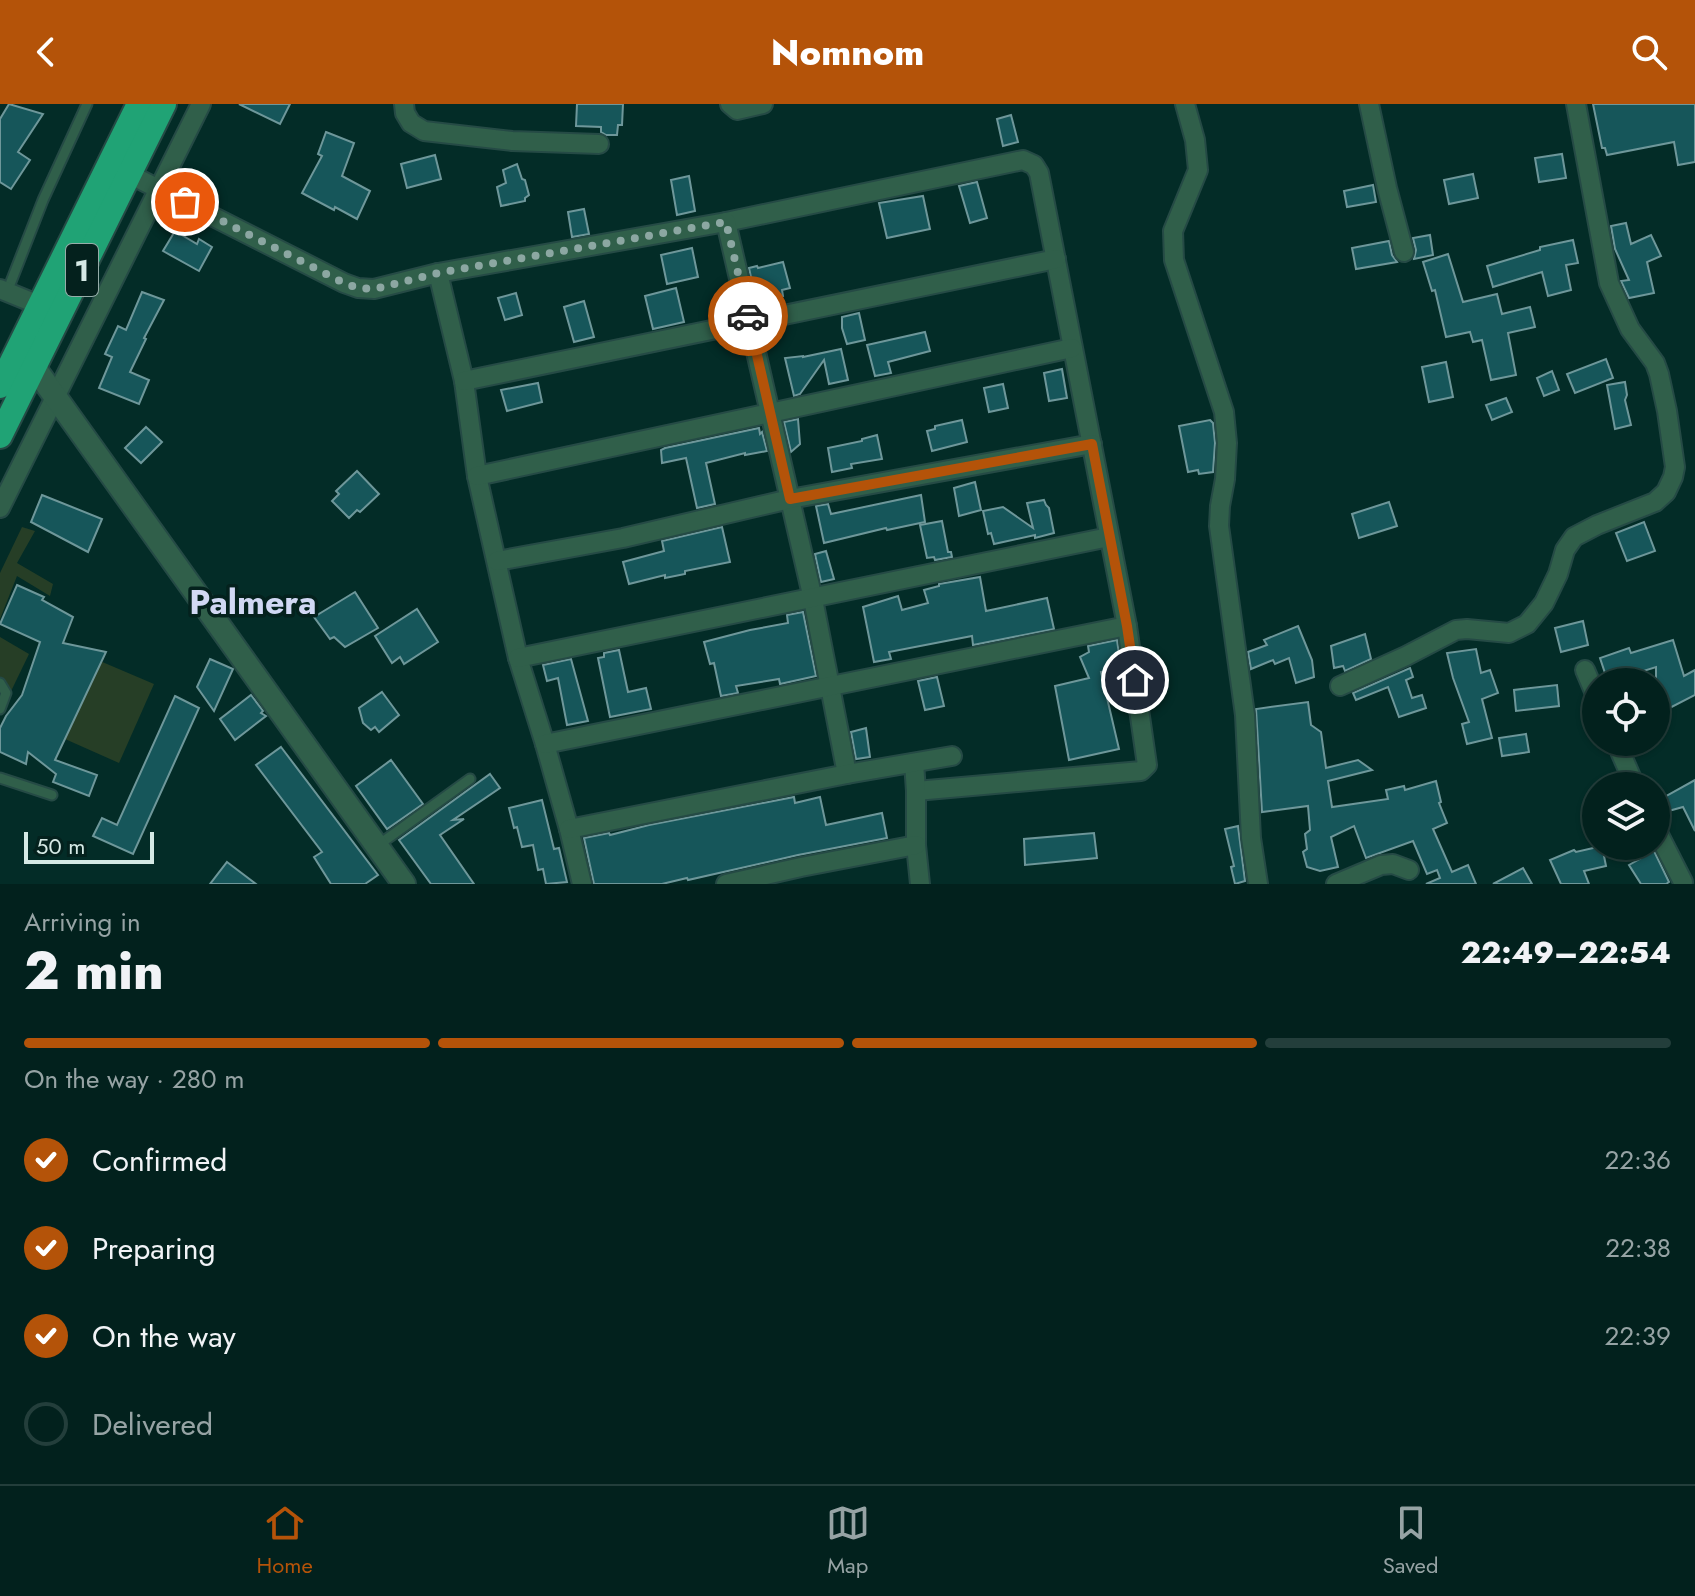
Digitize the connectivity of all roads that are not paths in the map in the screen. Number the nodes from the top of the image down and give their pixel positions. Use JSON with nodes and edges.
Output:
{"nodes":[{"id":1,"x":87,"y":104,"type":"edge"},
{"id":2,"x":139,"y":104,"type":"edge"},
{"id":3,"x":164,"y":104,"type":"edge"},
{"id":4,"x":201,"y":104,"type":"edge"},
{"id":5,"x":404,"y":104,"type":"edge"},
{"id":6,"x":730,"y":104,"type":"edge"},
{"id":7,"x":763,"y":104,"type":"edge"},
{"id":8,"x":1185,"y":104,"type":"edge"},
{"id":9,"x":1369,"y":104,"type":"edge"},
{"id":10,"x":1576,"y":104,"type":"edge"},
{"id":11,"x":599,"y":144,"type":"dead end"},
{"id":12,"x":129,"y":174,"type":"junction"},
{"id":13,"x":158,"y":189,"type":"junction"},
{"id":14,"x":726,"y":222,"type":"junction"},
{"id":15,"x":1404,"y":252,"type":"dead end"},
{"id":16,"x":1056,"y":259,"type":"junction"},
{"id":17,"x":438,"y":273,"type":"junction"},
{"id":18,"x":3,"y":290,"type":"edge"},
{"id":19,"x":39,"y":305,"type":"junction"},
{"id":20,"x":750,"y":322,"type":"junction"},
{"id":21,"x":1072,"y":348,"type":"junction"},
{"id":22,"x":23,"y":363,"type":"junction"},
{"id":23,"x":464,"y":381,"type":"junction"},
{"id":24,"x":0,"y":386,"type":"edge"},
{"id":25,"x":55,"y":397,"type":"junction"},
{"id":26,"x":769,"y":412,"type":"junction"},
{"id":27,"x":0,"y":436,"type":"edge"},
{"id":28,"x":1092,"y":444,"type":"junction"},
{"id":29,"x":477,"y":476,"type":"junction"},
{"id":30,"x":790,"y":499,"type":"junction"},
{"id":31,"x":0,"y":508,"type":"edge"},
{"id":32,"x":1109,"y":537,"type":"junction"},
{"id":33,"x":497,"y":561,"type":"junction"},
{"id":34,"x":813,"y":599,"type":"junction"},
{"id":35,"x":1127,"y":626,"type":"junction"},
{"id":36,"x":518,"y":658,"type":"junction"},
{"id":37,"x":0,"y":683,"type":"edge"},
{"id":38,"x":1340,"y":686,"type":"dead end"},
{"id":39,"x":829,"y":687,"type":"junction"},
{"id":40,"x":0,"y":709,"type":"edge"},
{"id":41,"x":545,"y":744,"type":"junction"},
{"id":42,"x":952,"y":756,"type":"dead end"},
{"id":43,"x":914,"y":763,"type":"junction"},
{"id":44,"x":847,"y":774,"type":"junction"},
{"id":45,"x":0,"y":778,"type":"edge"},
{"id":46,"x":470,"y":779,"type":"dead end"},
{"id":47,"x":916,"y":791,"type":"junction"},
{"id":48,"x":52,"y":795,"type":"dead end"},
{"id":49,"x":569,"y":829,"type":"junction"},
{"id":50,"x":916,"y":845,"type":"junction"},
{"id":51,"x":377,"y":846,"type":"junction"},
{"id":52,"x":1670,"y":854,"type":"edge"},
{"id":53,"x":1409,"y":870,"type":"dead end"},
{"id":54,"x":1685,"y":880,"type":"edge"},
{"id":55,"x":404,"y":884,"type":"edge"},
{"id":56,"x":582,"y":884,"type":"edge"},
{"id":57,"x":726,"y":884,"type":"edge"},
{"id":58,"x":920,"y":884,"type":"edge"},
{"id":59,"x":1258,"y":884,"type":"edge"},
{"id":60,"x":1336,"y":884,"type":"edge"}],
"edges":[{"from":1,"to":18,"type":"lane"},
{"from":2,"to":19,"type":"highway","number":"1"},
{"from":3,"to":12,"type":"highway","number":"1"},
{"from":4,"to":13,"type":"street"},
{"from":5,"to":11,"type":"street"},
{"from":6,"to":7,"type":"street"},
{"from":8,"to":59,"type":"street"},
{"from":9,"to":15,"type":"street"},
{"from":10,"to":38,"type":"street"},
{"from":12,"to":13,"type":"street"},
{"from":12,"to":22,"type":"highway","number":"1"},
{"from":13,"to":17,"type":"street"},
{"from":13,"to":25,"type":"street"},
{"from":14,"to":16,"type":"street"},
{"from":14,"to":17,"type":"street"},
{"from":14,"to":20,"type":"street"},
{"from":16,"to":20,"type":"street"},
{"from":16,"to":21,"type":"street"},
{"from":17,"to":23,"type":"street"},
{"from":18,"to":19,"type":"street"},
{"from":19,"to":22,"type":"highway","number":"1"},
{"from":20,"to":23,"type":"street"},
{"from":20,"to":26,"type":"street"},
{"from":21,"to":26,"type":"street"},
{"from":21,"to":28,"type":"street"},
{"from":22,"to":24,"type":"highway","number":"1"},
{"from":22,"to":25,"type":"street"},
{"from":22,"to":27,"type":"highway","number":"1"},
{"from":23,"to":29,"type":"street"},
{"from":25,"to":31,"type":"street"},
{"from":25,"to":51,"type":"street"},
{"from":26,"to":29,"type":"street"},
{"from":26,"to":30,"type":"street"},
{"from":28,"to":30,"type":"street"},
{"from":28,"to":32,"type":"street"},
{"from":29,"to":33,"type":"street"},
{"from":30,"to":33,"type":"street"},
{"from":30,"to":34,"type":"street"},
{"from":32,"to":34,"type":"street"},
{"from":32,"to":35,"type":"street"},
{"from":33,"to":36,"type":"street"},
{"from":34,"to":36,"type":"street"},
{"from":34,"to":39,"type":"street"},
{"from":35,"to":39,"type":"street"},
{"from":35,"to":47,"type":"street"},
{"from":36,"to":41,"type":"street"},
{"from":37,"to":40,"type":"lane"},
{"from":39,"to":41,"type":"street"},
{"from":39,"to":44,"type":"street"},
{"from":41,"to":49,"type":"street"},
{"from":42,"to":43,"type":"street"},
{"from":43,"to":44,"type":"street"},
{"from":43,"to":47,"type":"street"},
{"from":44,"to":49,"type":"street"},
{"from":45,"to":48,"type":"lane"},
{"from":46,"to":51,"type":"lane"},
{"from":47,"to":50,"type":"street"},
{"from":49,"to":56,"type":"street"},
{"from":50,"to":57,"type":"street"},
{"from":50,"to":58,"type":"street"},
{"from":51,"to":55,"type":"street"},
{"from":52,"to":54,"type":"street"},
{"from":53,"to":60,"type":"street"}]}
